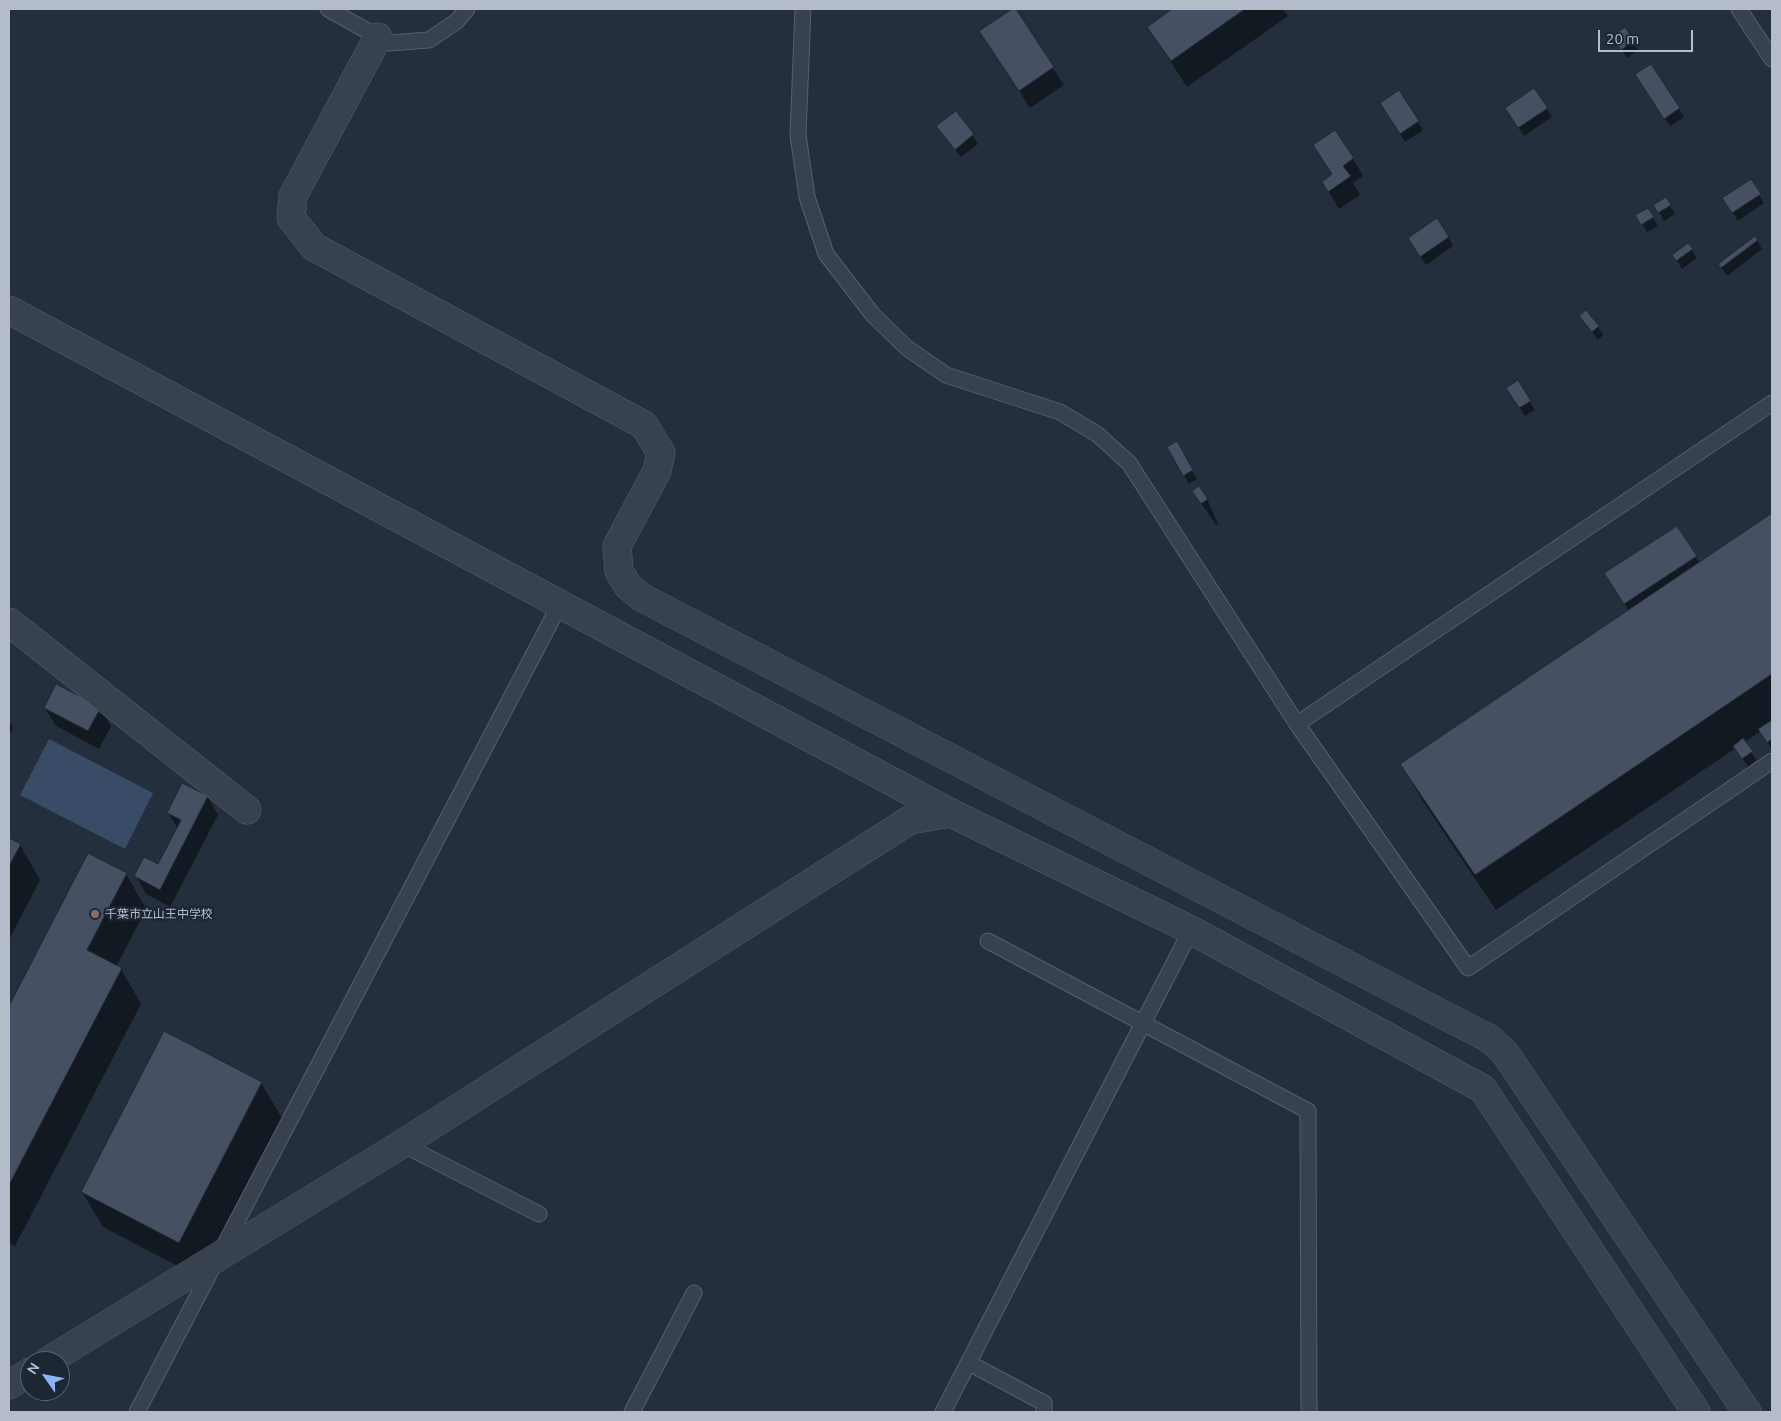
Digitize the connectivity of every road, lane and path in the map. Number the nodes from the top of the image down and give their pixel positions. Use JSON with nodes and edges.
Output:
{"nodes":[{"id":1,"x":328,"y":9,"type":"edge"},
{"id":2,"x":467,"y":9,"type":"edge"},
{"id":3,"x":803,"y":9,"type":"edge"},
{"id":4,"x":1739,"y":9,"type":"edge"},
{"id":5,"x":378,"y":37,"type":"junction"},
{"id":6,"x":1772,"y":59,"type":"edge"},
{"id":7,"x":9,"y":310,"type":"edge"},
{"id":8,"x":1772,"y":402,"type":"edge"},
{"id":9,"x":560,"y":604,"type":"junction"},
{"id":10,"x":9,"y":622,"type":"edge"},
{"id":11,"x":1297,"y":724,"type":"junction"},
{"id":12,"x":1772,"y":761,"type":"edge"},
{"id":13,"x":247,"y":810,"type":"dead end"},
{"id":14,"x":951,"y":813,"type":"junction"},
{"id":15,"x":1191,"y":930,"type":"junction"},
{"id":16,"x":988,"y":941,"type":"dead end"},
{"id":17,"x":1144,"y":1024,"type":"junction"},
{"id":18,"x":402,"y":1144,"type":"junction"},
{"id":19,"x":539,"y":1214,"type":"dead end"},
{"id":20,"x":220,"y":1255,"type":"junction"},
{"id":21,"x":694,"y":1293,"type":"dead end"},
{"id":22,"x":64,"y":1351,"type":"edge"},
{"id":23,"x":969,"y":1363,"type":"junction"},
{"id":24,"x":20,"y":1378,"type":"edge"},
{"id":25,"x":9,"y":1385,"type":"edge"},
{"id":26,"x":137,"y":1412,"type":"edge"},
{"id":27,"x":632,"y":1412,"type":"edge"},
{"id":28,"x":943,"y":1412,"type":"edge"},
{"id":29,"x":1044,"y":1412,"type":"edge"},
{"id":30,"x":1309,"y":1412,"type":"edge"},
{"id":31,"x":1696,"y":1412,"type":"edge"},
{"id":32,"x":1747,"y":1412,"type":"edge"}],
"edges":[{"from":1,"to":5,"type":"lane"},
{"from":2,"to":5,"type":"lane"},
{"from":3,"to":11,"type":"lane"},
{"from":4,"to":6,"type":"lane"},
{"from":5,"to":32,"type":"street"},
{"from":7,"to":9,"type":"street"},
{"from":8,"to":11,"type":"lane"},
{"from":9,"to":14,"type":"street"},
{"from":9,"to":20,"type":"lane"},
{"from":10,"to":13,"type":"street"},
{"from":11,"to":12,"type":"lane"},
{"from":14,"to":15,"type":"street"},
{"from":14,"to":18,"type":"street"},
{"from":15,"to":17,"type":"lane"},
{"from":15,"to":31,"type":"street"},
{"from":16,"to":17,"type":"lane"},
{"from":17,"to":23,"type":"lane"},
{"from":17,"to":30,"type":"lane"},
{"from":18,"to":19,"type":"lane"},
{"from":18,"to":20,"type":"street"},
{"from":20,"to":22,"type":"street"},
{"from":20,"to":26,"type":"lane"},
{"from":21,"to":27,"type":"lane"},
{"from":23,"to":28,"type":"lane"},
{"from":23,"to":29,"type":"lane"},
{"from":24,"to":25,"type":"street"}]}
